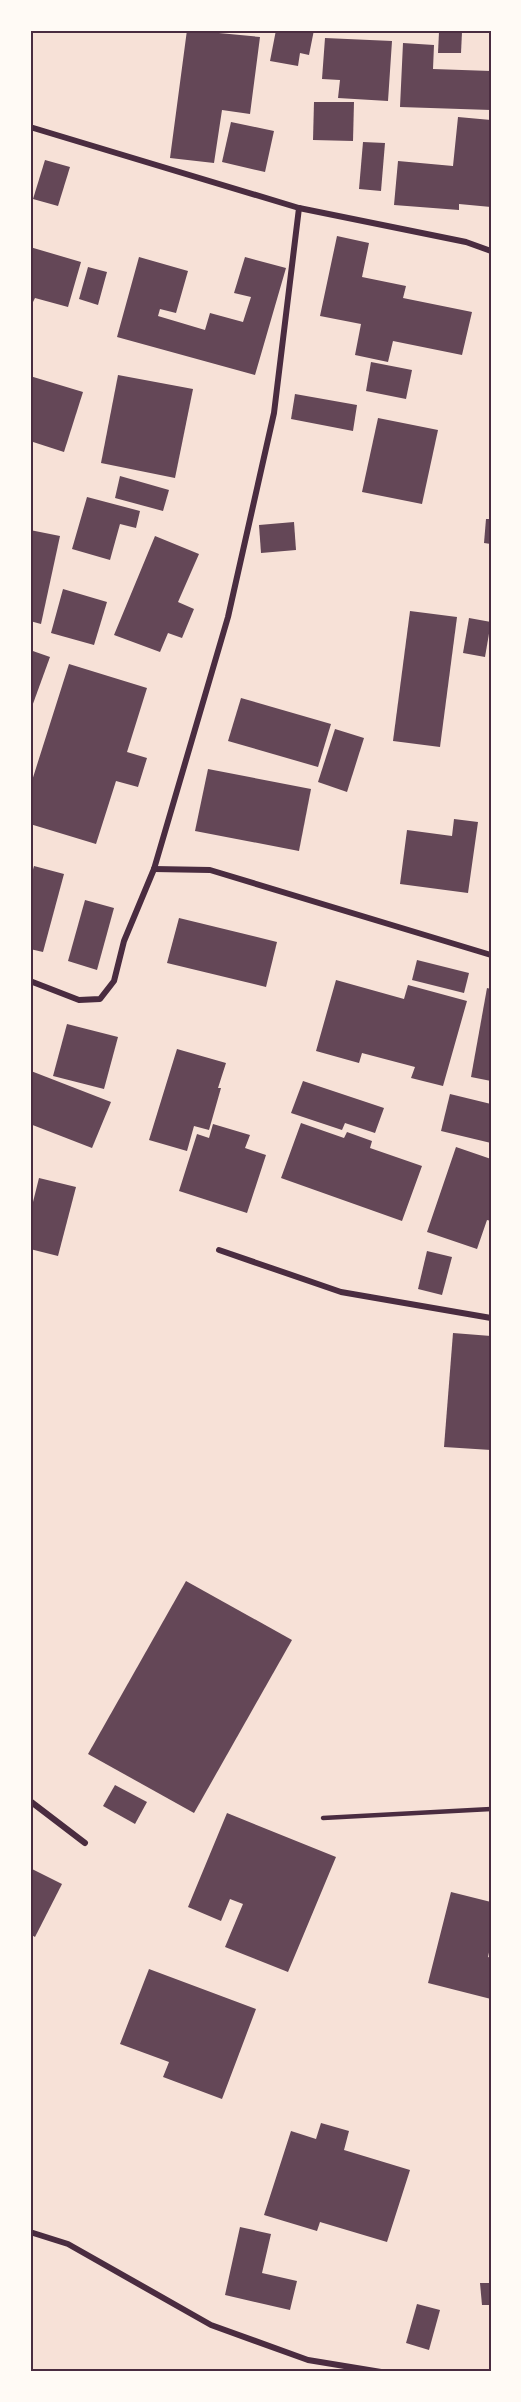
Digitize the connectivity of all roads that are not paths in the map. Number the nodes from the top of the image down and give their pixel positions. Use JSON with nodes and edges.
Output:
{"nodes":[{"id":1,"x":30,"y":127,"type":"edge"},
{"id":2,"x":299,"y":208,"type":"junction"},
{"id":3,"x":491,"y":251,"type":"edge"},
{"id":4,"x":154,"y":869,"type":"junction"},
{"id":5,"x":491,"y":955,"type":"edge"},
{"id":6,"x":30,"y":981,"type":"edge"},
{"id":7,"x":219,"y":1250,"type":"dead end"},
{"id":8,"x":491,"y":1318,"type":"edge"},
{"id":9,"x":30,"y":1801,"type":"edge"},
{"id":10,"x":491,"y":1809,"type":"edge"},
{"id":11,"x":322,"y":1818,"type":"dead end"},
{"id":12,"x":85,"y":1843,"type":"dead end"},
{"id":13,"x":30,"y":2232,"type":"edge"},
{"id":14,"x":381,"y":2372,"type":"edge"}],
"edges":[{"from":1,"to":2,"type":"street"},
{"from":2,"to":3,"type":"street"},
{"from":2,"to":4,"type":"street"},
{"from":4,"to":5,"type":"street"},
{"from":4,"to":6,"type":"street"},
{"from":7,"to":8,"type":"street"},
{"from":9,"to":12,"type":"street"},
{"from":10,"to":11,"type":"lane"},
{"from":13,"to":14,"type":"street"}]}
